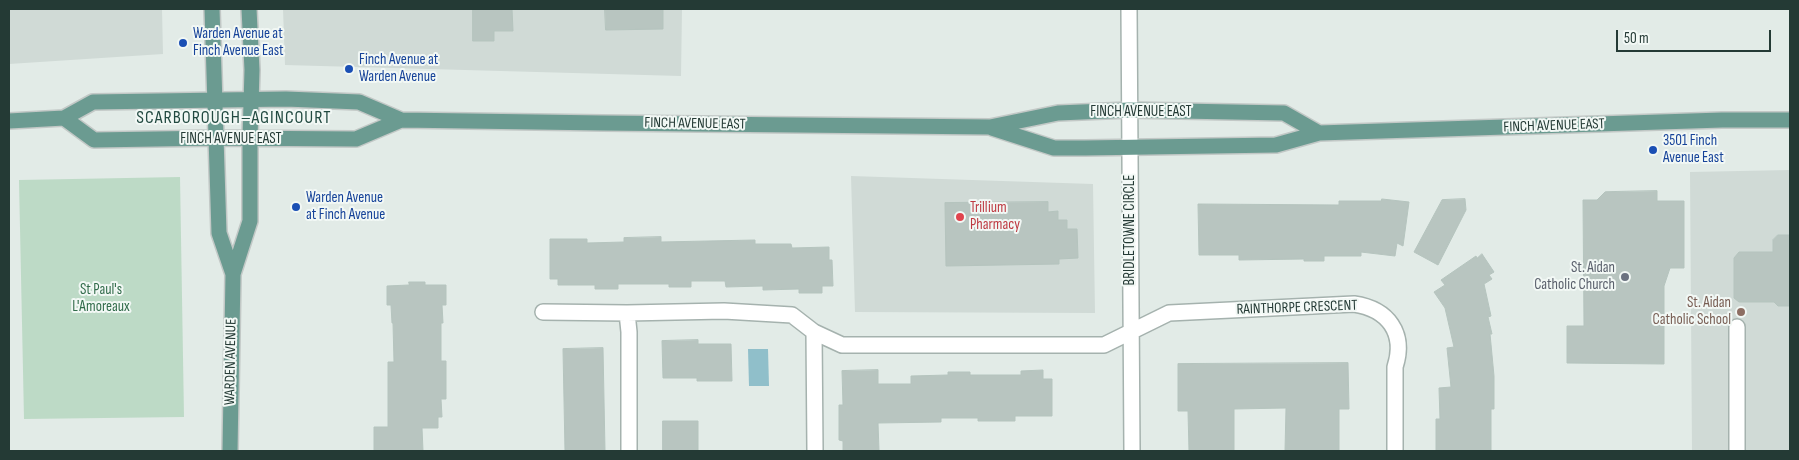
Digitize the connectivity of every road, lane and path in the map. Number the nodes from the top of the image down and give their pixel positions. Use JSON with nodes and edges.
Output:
{"nodes":[{"id":1,"x":212,"y":9,"type":"edge"},
{"id":2,"x":249,"y":9,"type":"edge"},
{"id":3,"x":1129,"y":9,"type":"edge"},
{"id":4,"x":250,"y":99,"type":"junction"},
{"id":5,"x":216,"y":100,"type":"junction"},
{"id":6,"x":1129,"y":110,"type":"junction"},
{"id":7,"x":64,"y":118,"type":"junction"},
{"id":8,"x":9,"y":120,"type":"edge"},
{"id":9,"x":401,"y":120,"type":"junction"},
{"id":10,"x":1790,"y":120,"type":"edge"},
{"id":11,"x":990,"y":127,"type":"junction"},
{"id":12,"x":1319,"y":133,"type":"junction"},
{"id":13,"x":216,"y":138,"type":"junction"},
{"id":14,"x":250,"y":138,"type":"junction"},
{"id":15,"x":1130,"y":149,"type":"junction"},
{"id":16,"x":233,"y":274,"type":"junction"},
{"id":17,"x":543,"y":312,"type":"dead end"},
{"id":18,"x":628,"y":314,"type":"junction"},
{"id":19,"x":1737,"y":327,"type":"dead end"},
{"id":20,"x":814,"y":332,"type":"junction"},
{"id":21,"x":1131,"y":332,"type":"junction"},
{"id":22,"x":230,"y":451,"type":"edge"},
{"id":23,"x":629,"y":451,"type":"edge"},
{"id":24,"x":815,"y":451,"type":"edge"},
{"id":25,"x":1132,"y":451,"type":"edge"},
{"id":26,"x":1395,"y":451,"type":"edge"},
{"id":27,"x":1737,"y":451,"type":"edge"}],
"edges":[{"from":1,"to":5,"type":"main road","name":"WARDEN AVENUE"},
{"from":2,"to":4,"type":"main road","name":"WARDEN AVENUE"},
{"from":3,"to":6,"type":"street","name":"BRIDLETOWNE CIRCLE"},
{"from":4,"to":5,"type":"main road","name":"FINCH AVENUE EAST"},
{"from":4,"to":9,"type":"main road","name":"FINCH AVENUE EAST"},
{"from":4,"to":14,"type":"main road","name":"WARDEN AVENUE"},
{"from":5,"to":7,"type":"main road","name":"FINCH AVENUE EAST"},
{"from":5,"to":13,"type":"main road","name":"WARDEN AVENUE"},
{"from":6,"to":11,"type":"main road","name":"FINCH AVENUE EAST"},
{"from":6,"to":12,"type":"main road","name":"FINCH AVENUE EAST"},
{"from":6,"to":15,"type":"street","name":"BRIDLETOWNE CIRCLE"},
{"from":7,"to":8,"type":"main road","name":"FINCH AVENUE EAST"},
{"from":7,"to":13,"type":"main road","name":"FINCH AVENUE EAST"},
{"from":9,"to":11,"type":"main road","name":"FINCH AVENUE EAST"},
{"from":9,"to":14,"type":"main road","name":"FINCH AVENUE EAST"},
{"from":10,"to":12,"type":"main road","name":"FINCH AVENUE EAST"},
{"from":11,"to":15,"type":"main road","name":"FINCH AVENUE EAST"},
{"from":12,"to":15,"type":"main road","name":"FINCH AVENUE EAST"},
{"from":13,"to":14,"type":"main road","name":"FINCH AVENUE EAST"},
{"from":13,"to":16,"type":"main road","name":"WARDEN AVENUE"},
{"from":14,"to":16,"type":"main road","name":"WARDEN AVENUE"},
{"from":15,"to":21,"type":"street","name":"BRIDLETOWNE CIRCLE"},
{"from":16,"to":22,"type":"main road","name":"WARDEN AVENUE"},
{"from":17,"to":18,"type":"street","name":"RAINTHORPE CRESCENT"},
{"from":18,"to":20,"type":"street","name":"RAINTHORPE CRESCENT"},
{"from":18,"to":23,"type":"street"},
{"from":19,"to":27,"type":"street"},
{"from":20,"to":21,"type":"street","name":"RAINTHORPE CRESCENT"},
{"from":20,"to":24,"type":"street"},
{"from":21,"to":25,"type":"street","name":"BRIDLETOWNE CIRCLE"},
{"from":21,"to":26,"type":"street","name":"RAINTHORPE CRESCENT"}]}
